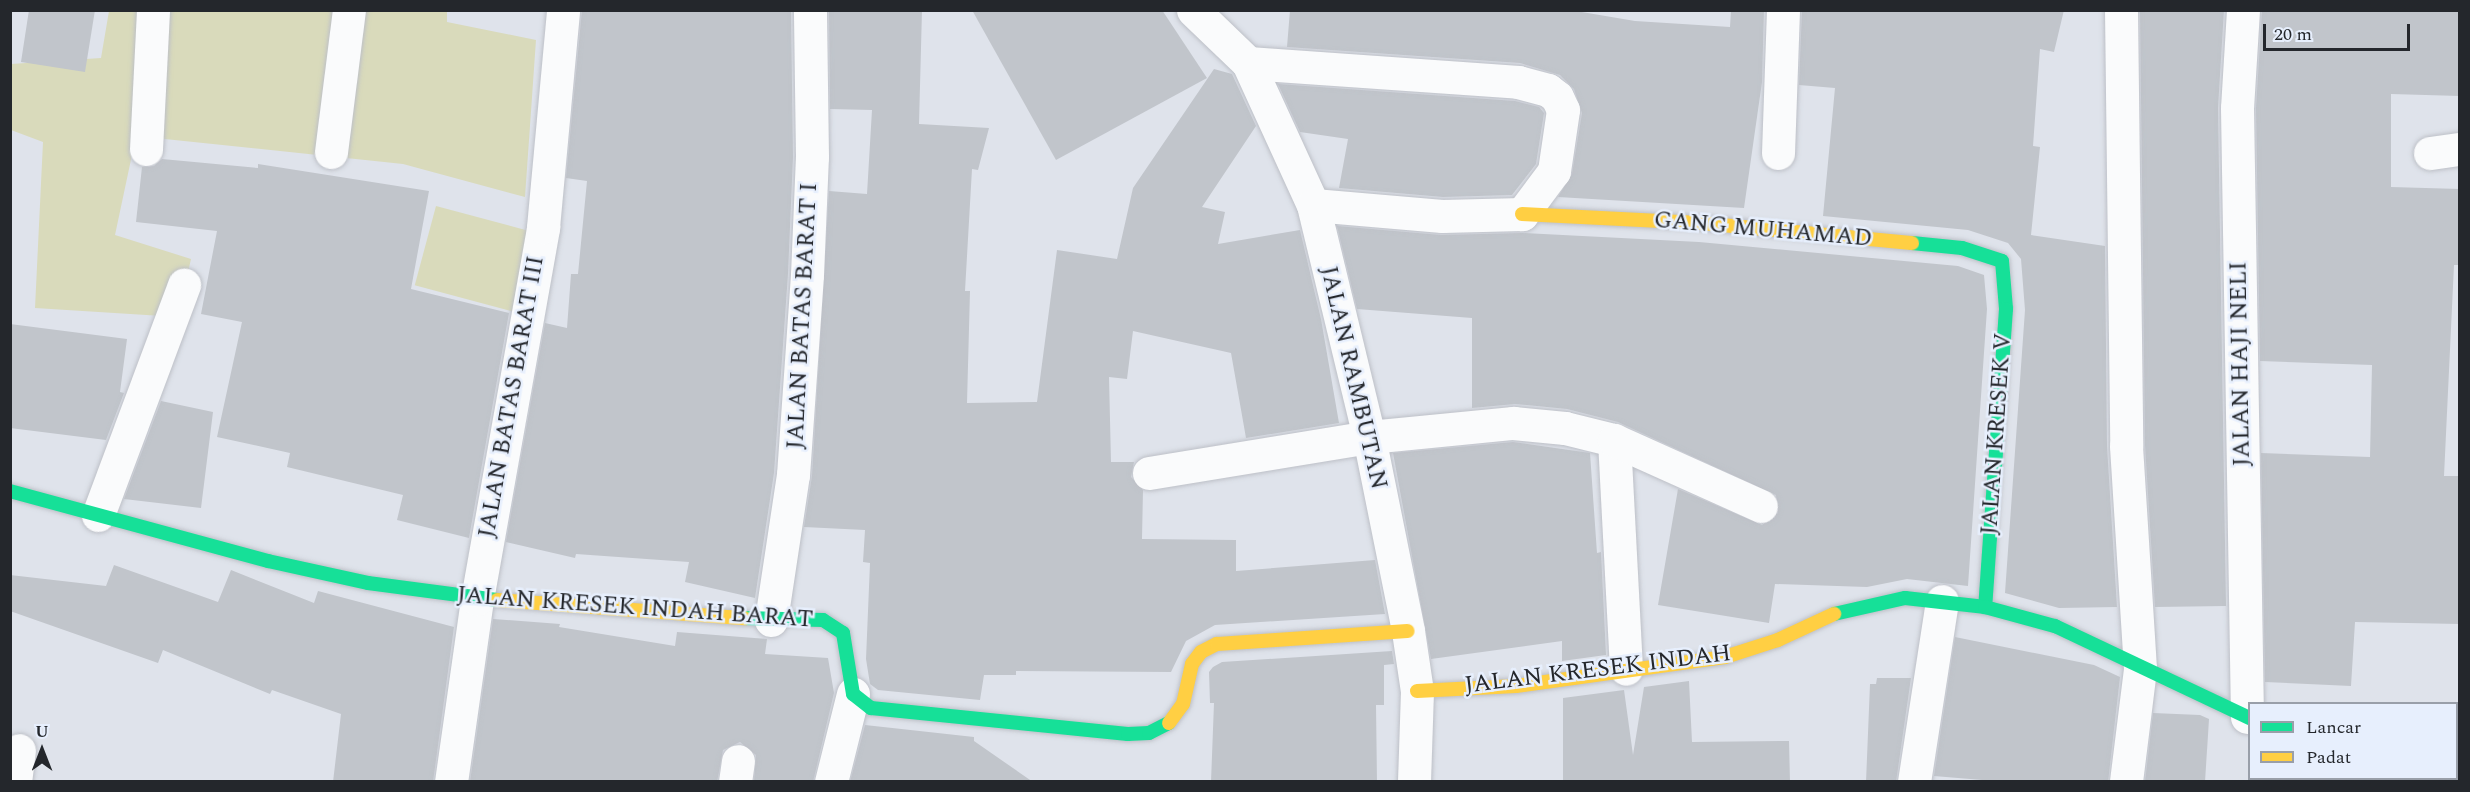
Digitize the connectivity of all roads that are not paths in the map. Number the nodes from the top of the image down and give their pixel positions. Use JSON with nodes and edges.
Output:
{"nodes":[{"id":1,"x":153,"y":10,"type":"edge"},
{"id":2,"x":349,"y":10,"type":"edge"},
{"id":3,"x":563,"y":10,"type":"edge"},
{"id":4,"x":810,"y":10,"type":"edge"},
{"id":5,"x":1193,"y":10,"type":"edge"},
{"id":6,"x":1783,"y":10,"type":"edge"},
{"id":7,"x":2121,"y":10,"type":"edge"},
{"id":8,"x":2243,"y":10,"type":"edge"},
{"id":9,"x":1248,"y":63,"type":"junction"},
{"id":10,"x":146,"y":149,"type":"dead end"},
{"id":11,"x":331,"y":152,"type":"dead end"},
{"id":12,"x":1778,"y":153,"type":"dead end"},
{"id":13,"x":1313,"y":206,"type":"junction"},
{"id":14,"x":1522,"y":214,"type":"junction"},
{"id":15,"x":2002,"y":261,"type":"joint"},
{"id":16,"x":184,"y":285,"type":"dead end"},
{"id":17,"x":1369,"y":438,"type":"junction"},
{"id":18,"x":1614,"y":440,"type":"junction"},
{"id":19,"x":1149,"y":473,"type":"dead end"},
{"id":20,"x":10,"y":491,"type":"edge"},
{"id":21,"x":1761,"y":506,"type":"dead end"},
{"id":22,"x":98,"y":515,"type":"junction"},
{"id":23,"x":477,"y":599,"type":"junction"},
{"id":24,"x":1942,"y":601,"type":"junction"},
{"id":25,"x":1985,"y":607,"type":"junction"},
{"id":26,"x":771,"y":620,"type":"junction"},
{"id":27,"x":1408,"y":631,"type":"junction"},
{"id":28,"x":1626,"y":669,"type":"junction"},
{"id":29,"x":2140,"y":669,"type":"junction"},
{"id":30,"x":1417,"y":691,"type":"junction"},
{"id":31,"x":853,"y":694,"type":"junction"},
{"id":32,"x":2248,"y":718,"type":"edge"},
{"id":33,"x":451,"y":782,"type":"edge"},
{"id":34,"x":831,"y":782,"type":"edge"},
{"id":35,"x":1414,"y":782,"type":"edge"},
{"id":36,"x":1914,"y":782,"type":"edge"},
{"id":37,"x":2126,"y":782,"type":"edge"}],
"edges":[{"from":1,"to":10,"type":"street"},
{"from":2,"to":11,"type":"street"},
{"from":3,"to":23,"type":"street","name":"JALAN BATAS BARAT III"},
{"from":4,"to":26,"type":"street","name":"JALAN BATAS BARAT I"},
{"from":5,"to":9,"type":"street","name":"JALAN RAMBUTAN"},
{"from":6,"to":12,"type":"street"},
{"from":7,"to":29,"type":"street"},
{"from":8,"to":32,"type":"street","name":"JALAN HAJI NELI"},
{"from":9,"to":13,"type":"street","name":"JALAN RAMBUTAN"},
{"from":9,"to":14,"type":"street"},
{"from":13,"to":14,"type":"street","name":"GANG MUHAMAD"},
{"from":13,"to":17,"type":"street","name":"JALAN RAMBUTAN"},
{"from":14,"to":15,"type":"street","name":"GANG MUHAMAD"},
{"from":15,"to":25,"type":"street","name":"JALAN KRESEK V"},
{"from":16,"to":22,"type":"street"},
{"from":17,"to":18,"type":"street"},
{"from":17,"to":19,"type":"street"},
{"from":17,"to":27,"type":"street","name":"JALAN RAMBUTAN"},
{"from":18,"to":21,"type":"street"},
{"from":18,"to":28,"type":"street"},
{"from":20,"to":22,"type":"street","name":"JALAN KRESEK INDAH BARAT"},
{"from":22,"to":23,"type":"street","name":"JALAN KRESEK INDAH BARAT"},
{"from":23,"to":26,"type":"street","name":"JALAN KRESEK INDAH BARAT"},
{"from":23,"to":33,"type":"street","name":"JALAN BATAS BARAT III"},
{"from":24,"to":25,"type":"street","name":"JALAN KRESEK INDAH"},
{"from":24,"to":28,"type":"street","name":"JALAN KRESEK INDAH"},
{"from":24,"to":36,"type":"street"},
{"from":25,"to":29,"type":"street","name":"JALAN KRESEK INDAH"},
{"from":26,"to":31,"type":"street","name":"JALAN KRESEK INDAH BARAT"},
{"from":27,"to":30,"type":"street","name":"JALAN RAMBUTAN"},
{"from":27,"to":31,"type":"street"},
{"from":28,"to":30,"type":"street","name":"JALAN KRESEK INDAH"},
{"from":29,"to":32,"type":"street","name":"JALAN KRESEK INDAH"},
{"from":29,"to":37,"type":"street"},
{"from":30,"to":35,"type":"street","name":"JALAN RAMBUTAN"},
{"from":31,"to":34,"type":"street"}]}
